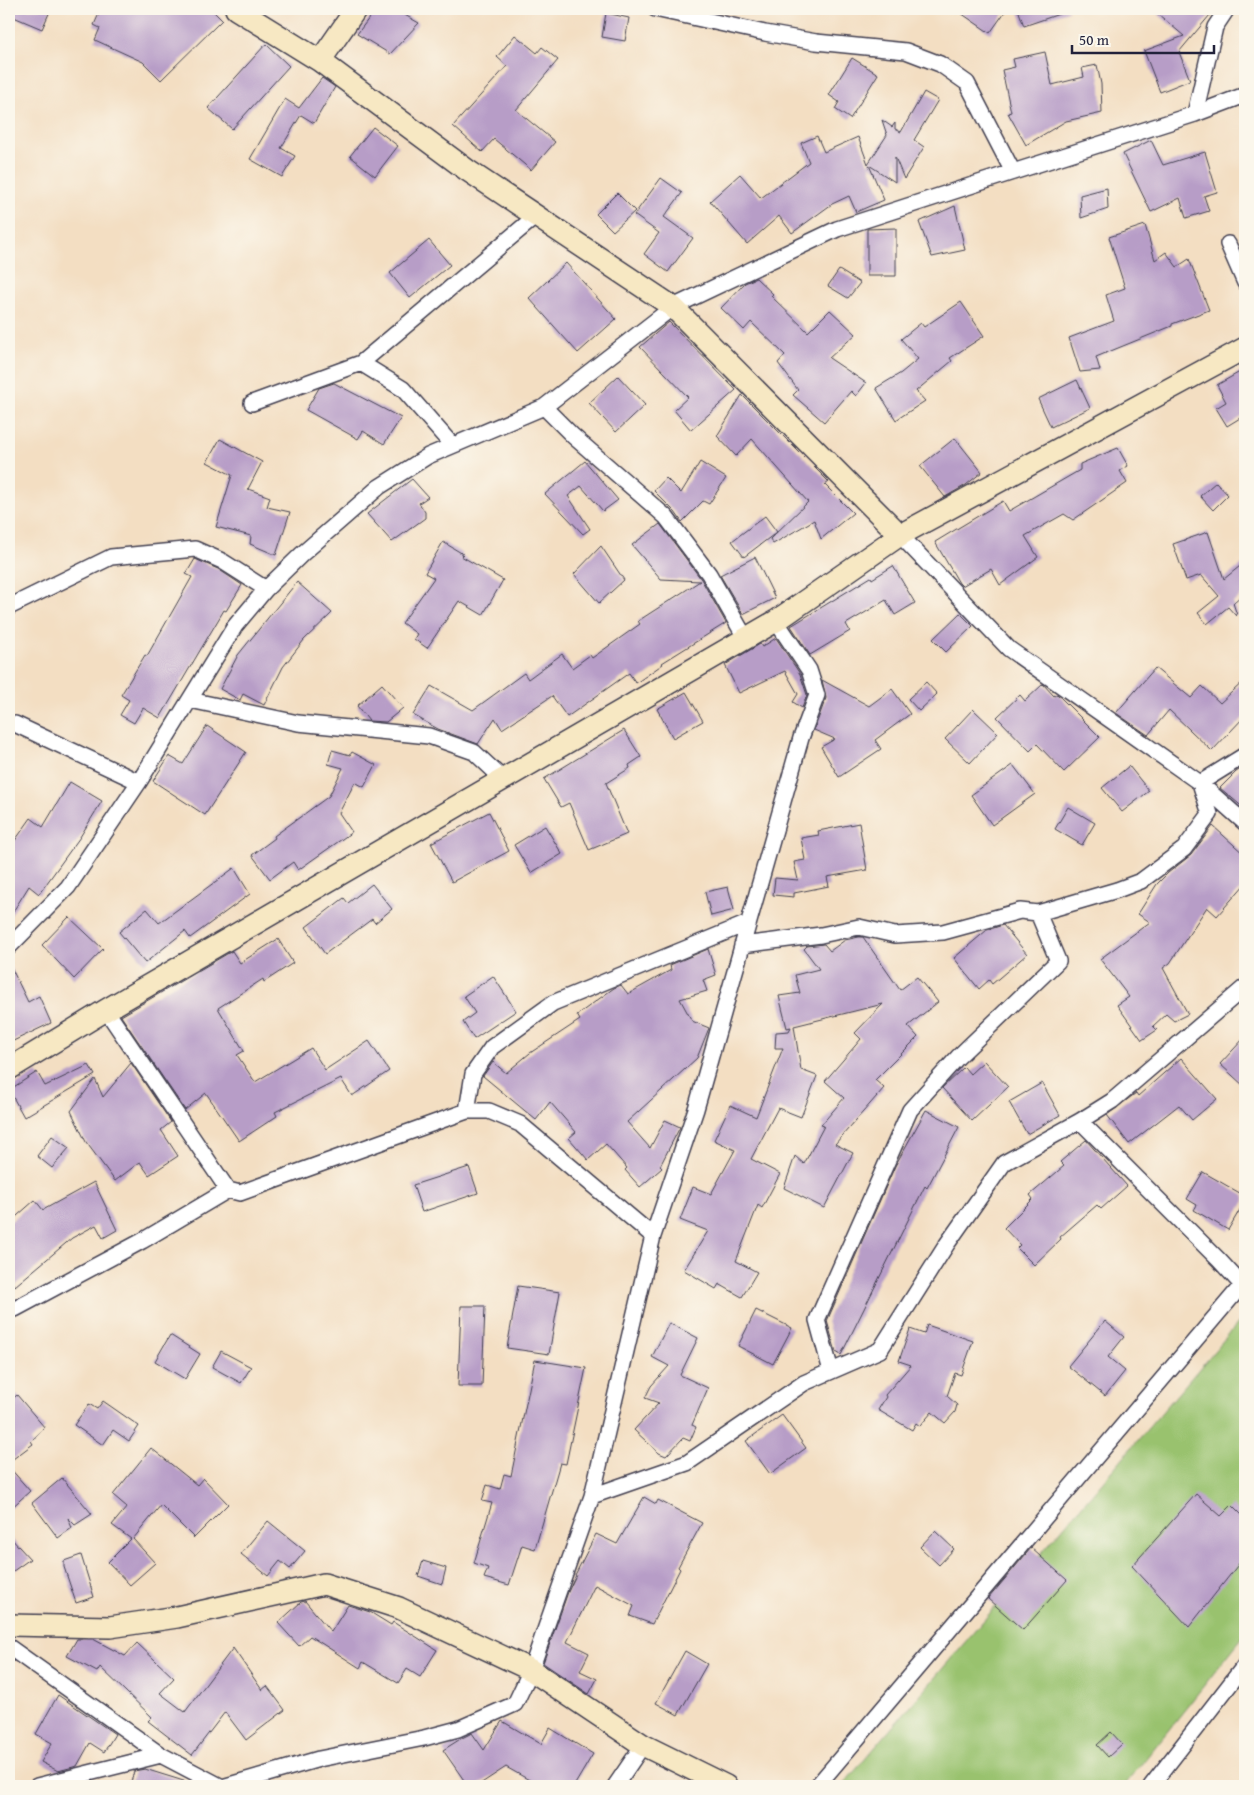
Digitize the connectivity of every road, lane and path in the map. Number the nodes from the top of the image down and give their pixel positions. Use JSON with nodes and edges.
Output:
{"nodes":[{"id":1,"x":236,"y":9,"type":"edge"},
{"id":2,"x":356,"y":9,"type":"edge"},
{"id":3,"x":655,"y":9,"type":"edge"},
{"id":4,"x":1227,"y":9,"type":"edge"},
{"id":5,"x":320,"y":61,"type":"junction"},
{"id":6,"x":1245,"y":95,"type":"edge"},
{"id":7,"x":1195,"y":114,"type":"junction"},
{"id":8,"x":1013,"y":172,"type":"junction"},
{"id":9,"x":536,"y":216,"type":"junction"},
{"id":10,"x":1228,"y":244,"type":"dead end"},
{"id":11,"x":1245,"y":284,"type":"edge"},
{"id":12,"x":673,"y":307,"type":"junction"},
{"id":13,"x":1245,"y":348,"type":"edge"},
{"id":14,"x":361,"y":364,"type":"junction"},
{"id":15,"x":252,"y":403,"type":"dead end"},
{"id":16,"x":544,"y":406,"type":"junction"},
{"id":17,"x":452,"y":445,"type":"junction"},
{"id":18,"x":900,"y":535,"type":"junction"},
{"id":19,"x":266,"y":589,"type":"junction"},
{"id":20,"x":9,"y":607,"type":"edge"},
{"id":21,"x":776,"y":622,"type":"junction"},
{"id":22,"x":746,"y":639,"type":"junction"},
{"id":23,"x":190,"y":700,"type":"junction"},
{"id":24,"x":9,"y":724,"type":"edge"},
{"id":25,"x":1245,"y":755,"type":"edge"},
{"id":26,"x":504,"y":780,"type":"junction"},
{"id":27,"x":139,"y":782,"type":"junction"},
{"id":28,"x":1200,"y":783,"type":"junction"},
{"id":29,"x":1245,"y":824,"type":"edge"},
{"id":30,"x":1038,"y":913,"type":"junction"},
{"id":31,"x":748,"y":923,"type":"junction"},
{"id":32,"x":11,"y":942,"type":"edge"},
{"id":33,"x":742,"y":944,"type":"junction"},
{"id":34,"x":1245,"y":987,"type":"edge"},
{"id":35,"x":106,"y":1010,"type":"junction"},
{"id":36,"x":9,"y":1069,"type":"edge"},
{"id":37,"x":467,"y":1111,"type":"junction"},
{"id":38,"x":1080,"y":1121,"type":"junction"},
{"id":39,"x":228,"y":1190,"type":"junction"},
{"id":40,"x":653,"y":1236,"type":"junction"},
{"id":41,"x":1244,"y":1286,"type":"edge"},
{"id":42,"x":9,"y":1309,"type":"edge"},
{"id":43,"x":831,"y":1372,"type":"junction"},
{"id":44,"x":592,"y":1496,"type":"junction"},
{"id":45,"x":9,"y":1625,"type":"edge"},
{"id":46,"x":9,"y":1647,"type":"edge"},
{"id":47,"x":1245,"y":1665,"type":"edge"},
{"id":48,"x":531,"y":1670,"type":"junction"},
{"id":49,"x":643,"y":1745,"type":"junction"},
{"id":50,"x":161,"y":1755,"type":"junction"},
{"id":51,"x":37,"y":1786,"type":"edge"},
{"id":52,"x":220,"y":1786,"type":"edge"},
{"id":53,"x":226,"y":1786,"type":"edge"},
{"id":54,"x":615,"y":1786,"type":"edge"},
{"id":55,"x":726,"y":1786,"type":"edge"},
{"id":56,"x":817,"y":1786,"type":"edge"},
{"id":57,"x":1151,"y":1786,"type":"edge"}],
"edges":[{"from":1,"to":5,"type":"street"},
{"from":2,"to":5,"type":"street"},
{"from":3,"to":8,"type":"street"},
{"from":4,"to":7,"type":"street"},
{"from":5,"to":9,"type":"street"},
{"from":6,"to":7,"type":"street"},
{"from":7,"to":8,"type":"street"},
{"from":8,"to":12,"type":"street"},
{"from":9,"to":12,"type":"street"},
{"from":9,"to":14,"type":"street"},
{"from":10,"to":11,"type":"street"},
{"from":12,"to":16,"type":"street"},
{"from":12,"to":18,"type":"street"},
{"from":13,"to":18,"type":"street"},
{"from":14,"to":15,"type":"street"},
{"from":14,"to":17,"type":"street"},
{"from":16,"to":17,"type":"street"},
{"from":16,"to":22,"type":"street"},
{"from":17,"to":19,"type":"street"},
{"from":18,"to":21,"type":"street"},
{"from":18,"to":28,"type":"street"},
{"from":19,"to":20,"type":"street"},
{"from":19,"to":23,"type":"street"},
{"from":21,"to":22,"type":"street"},
{"from":21,"to":31,"type":"street"},
{"from":22,"to":26,"type":"street"},
{"from":23,"to":26,"type":"street"},
{"from":23,"to":27,"type":"street"},
{"from":24,"to":27,"type":"street"},
{"from":25,"to":28,"type":"street"},
{"from":26,"to":35,"type":"street"},
{"from":27,"to":32,"type":"street"},
{"from":28,"to":29,"type":"street"},
{"from":28,"to":30,"type":"street"},
{"from":30,"to":33,"type":"street"},
{"from":30,"to":43,"type":"street"},
{"from":31,"to":33,"type":"street"},
{"from":31,"to":37,"type":"street"},
{"from":33,"to":40,"type":"street"},
{"from":34,"to":38,"type":"street"},
{"from":35,"to":36,"type":"street"},
{"from":35,"to":39,"type":"street"},
{"from":37,"to":39,"type":"street"},
{"from":37,"to":40,"type":"street"},
{"from":38,"to":41,"type":"street"},
{"from":38,"to":43,"type":"street"},
{"from":39,"to":42,"type":"street"},
{"from":40,"to":44,"type":"street"},
{"from":41,"to":56,"type":"street"},
{"from":43,"to":44,"type":"street"},
{"from":44,"to":48,"type":"street"},
{"from":45,"to":48,"type":"street"},
{"from":46,"to":50,"type":"street"},
{"from":47,"to":57,"type":"street"},
{"from":48,"to":49,"type":"street"},
{"from":48,"to":53,"type":"street"},
{"from":49,"to":54,"type":"street"},
{"from":49,"to":55,"type":"street"},
{"from":50,"to":51,"type":"street"},
{"from":50,"to":52,"type":"street"}]}
